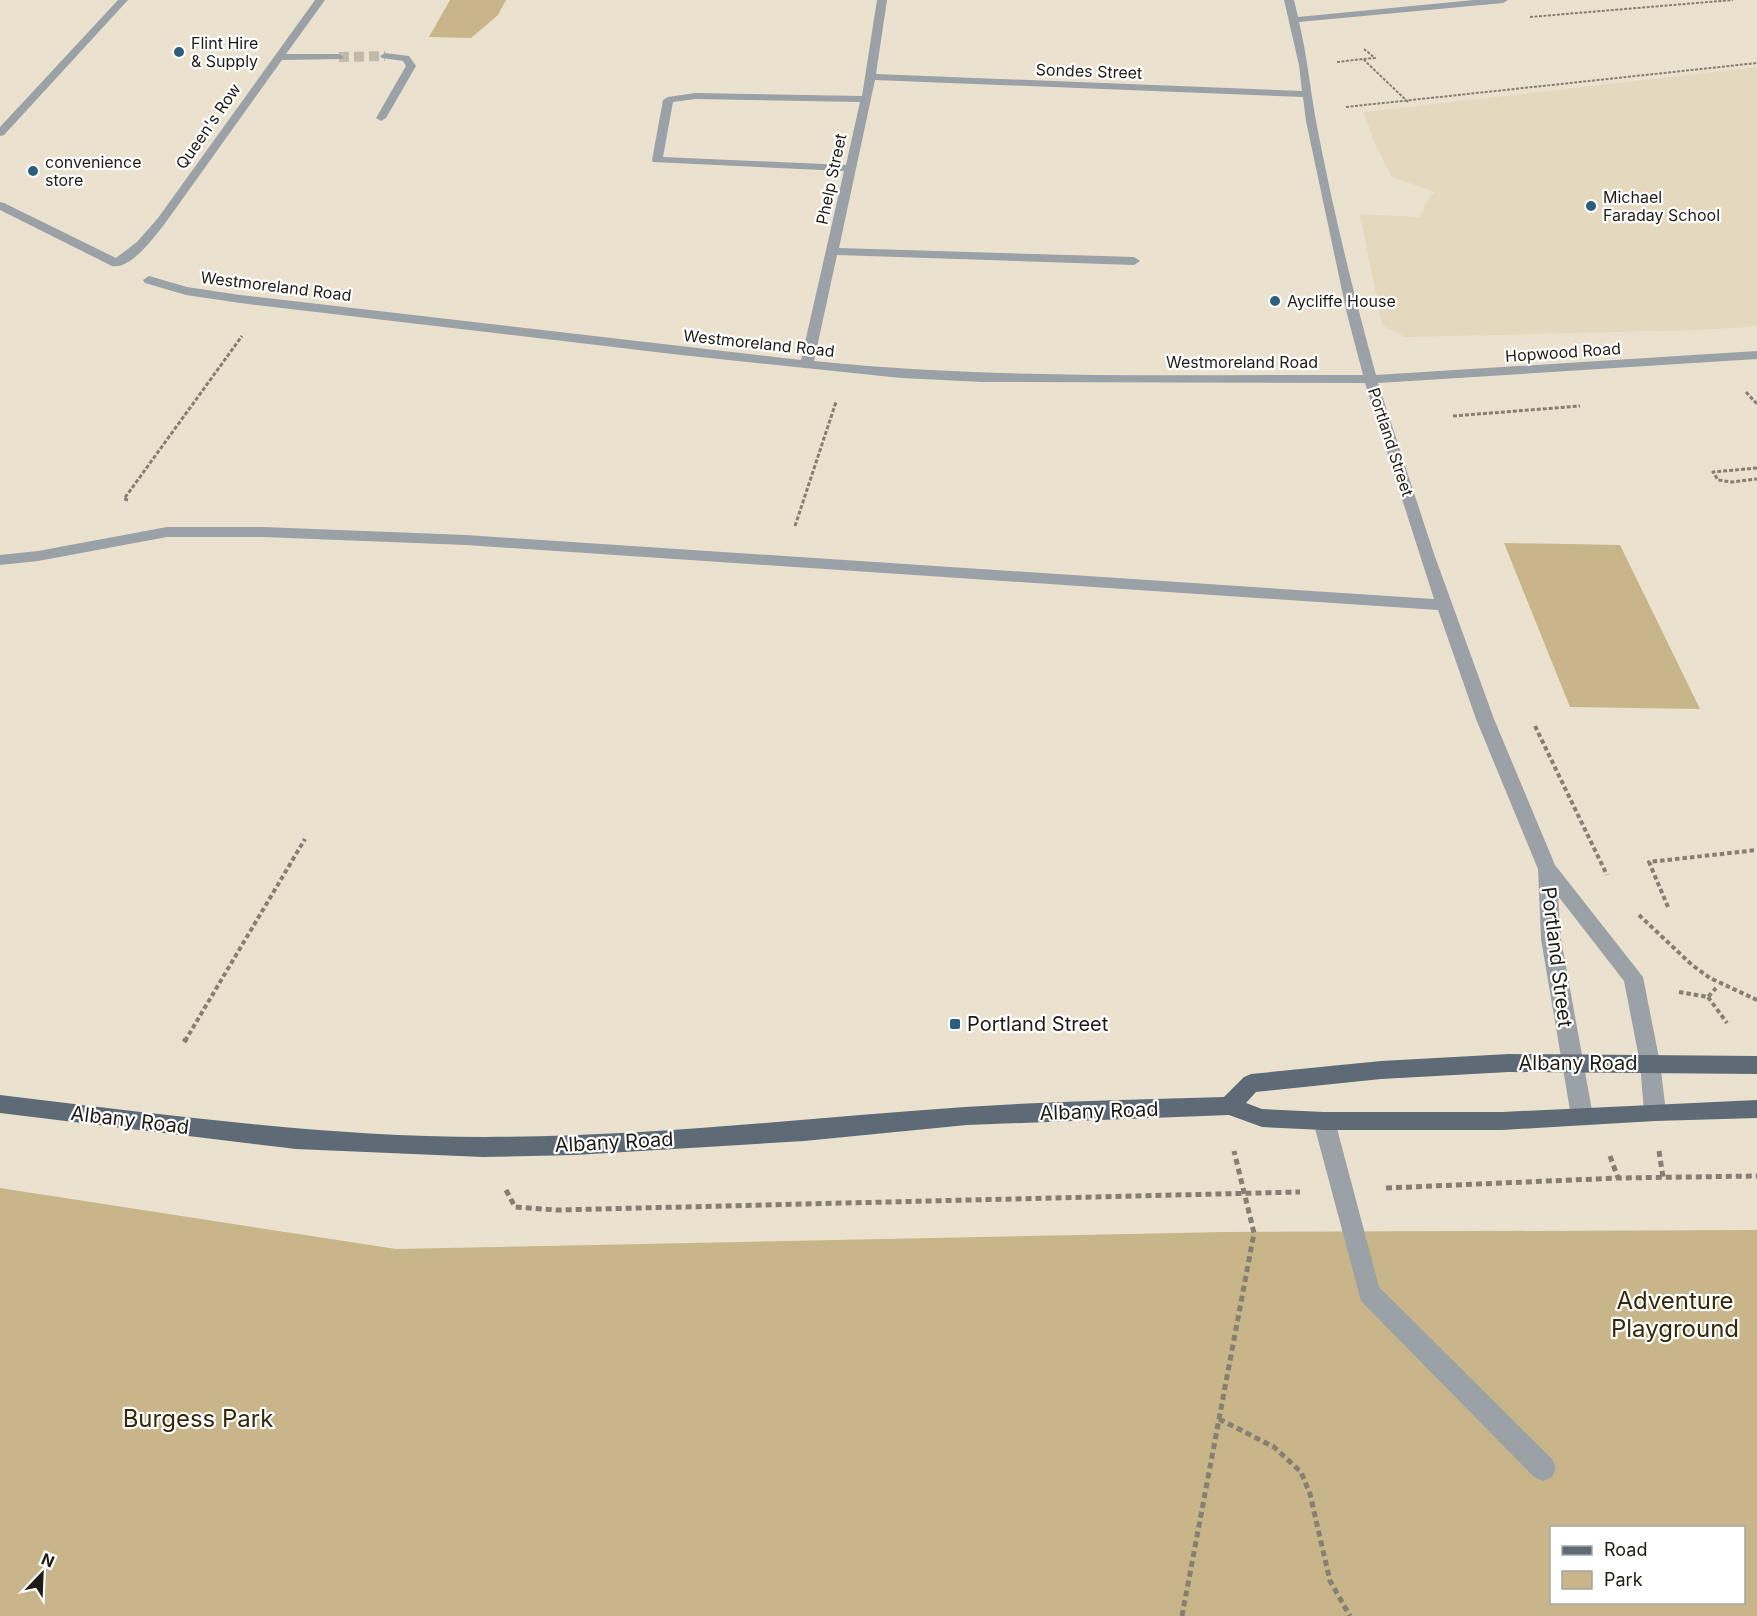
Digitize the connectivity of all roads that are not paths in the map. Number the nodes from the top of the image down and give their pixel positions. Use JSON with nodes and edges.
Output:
{"nodes":[{"id":1,"x":123,"y":0,"type":"edge"},
{"id":2,"x":320,"y":0,"type":"edge"},
{"id":3,"x":882,"y":0,"type":"edge"},
{"id":4,"x":1288,"y":0,"type":"edge"},
{"id":5,"x":1503,"y":0,"type":"edge"},
{"id":6,"x":1293,"y":20,"type":"junction"},
{"id":7,"x":385,"y":56,"type":"tunnel mouth"},
{"id":8,"x":277,"y":57,"type":"junction"},
{"id":9,"x":339,"y":57,"type":"tunnel mouth"},
{"id":10,"x":871,"y":77,"type":"junction"},
{"id":11,"x":1306,"y":94,"type":"junction"},
{"id":12,"x":865,"y":99,"type":"junction"},
{"id":13,"x":381,"y":118,"type":"dead end"},
{"id":14,"x":0,"y":133,"type":"edge"},
{"id":15,"x":850,"y":168,"type":"junction"},
{"id":16,"x":0,"y":205,"type":"edge"},
{"id":17,"x":833,"y":250,"type":"junction"},
{"id":18,"x":1134,"y":261,"type":"dead end"},
{"id":19,"x":149,"y":280,"type":"dead end"},
{"id":20,"x":1757,"y":355,"type":"edge"},
{"id":21,"x":807,"y":364,"type":"junction"},
{"id":22,"x":1370,"y":379,"type":"junction"},
{"id":23,"x":0,"y":560,"type":"edge"},
{"id":24,"x":1444,"y":605,"type":"junction"},
{"id":25,"x":1547,"y":869,"type":"junction"},
{"id":26,"x":1650,"y":1063,"type":"junction"},
{"id":27,"x":1572,"y":1064,"type":"junction"},
{"id":28,"x":1757,"y":1065,"type":"edge"},
{"id":29,"x":0,"y":1104,"type":"edge"},
{"id":30,"x":1229,"y":1106,"type":"junction"},
{"id":31,"x":1757,"y":1109,"type":"edge"},
{"id":32,"x":1655,"y":1112,"type":"junction"},
{"id":33,"x":1582,"y":1116,"type":"junction"},
{"id":34,"x":1324,"y":1121,"type":"junction"},
{"id":35,"x":1543,"y":1468,"type":"dead end"}],
"edges":[{"from":1,"to":14,"type":"street"},
{"from":2,"to":8,"type":"street","name":"Queen's Row"},
{"from":3,"to":10,"type":"street","name":"Phelp Street"},
{"from":4,"to":6,"type":"street","name":"Portland Street"},
{"from":5,"to":6,"type":"street"},
{"from":6,"to":11,"type":"street","name":"Portland Street"},
{"from":7,"to":13,"type":"street"},
{"from":8,"to":9,"type":"street"},
{"from":8,"to":16,"type":"street","name":"Queen's Row"},
{"from":10,"to":11,"type":"street","name":"Sondes Street"},
{"from":10,"to":12,"type":"street","name":"Phelp Street"},
{"from":11,"to":22,"type":"street","name":"Portland Street"},
{"from":12,"to":15,"type":"street","name":"Phelp Street"},
{"from":12,"to":15,"type":"street"},
{"from":15,"to":17,"type":"street","name":"Phelp Street"},
{"from":17,"to":18,"type":"street"},
{"from":17,"to":21,"type":"street","name":"Phelp Street"},
{"from":19,"to":21,"type":"street","name":"Westmoreland Road"},
{"from":20,"to":22,"type":"street","name":"Hopwood Road"},
{"from":21,"to":22,"type":"street","name":"Westmoreland Road"},
{"from":22,"to":24,"type":"street","name":"Portland Street"},
{"from":23,"to":24,"type":"street"},
{"from":24,"to":25,"type":"street","name":"Portland Street"},
{"from":25,"to":26,"type":"street","name":"Portland Street"},
{"from":25,"to":27,"type":"street","name":"Portland Street"},
{"from":26,"to":27,"type":"main road","name":"Albany Road"},
{"from":26,"to":28,"type":"main road","name":"Albany Road"},
{"from":26,"to":32,"type":"street","name":"Portland Street"},
{"from":27,"to":30,"type":"main road","name":"Albany Road"},
{"from":27,"to":33,"type":"street","name":"Portland Street"},
{"from":29,"to":30,"type":"main road","name":"Albany Road"},
{"from":30,"to":34,"type":"main road","name":"Albany Road"},
{"from":31,"to":32,"type":"main road","name":"Albany Road"},
{"from":32,"to":33,"type":"main road","name":"Albany Road"},
{"from":33,"to":34,"type":"main road","name":"Albany Road"},
{"from":34,"to":35,"type":"street"}]}
